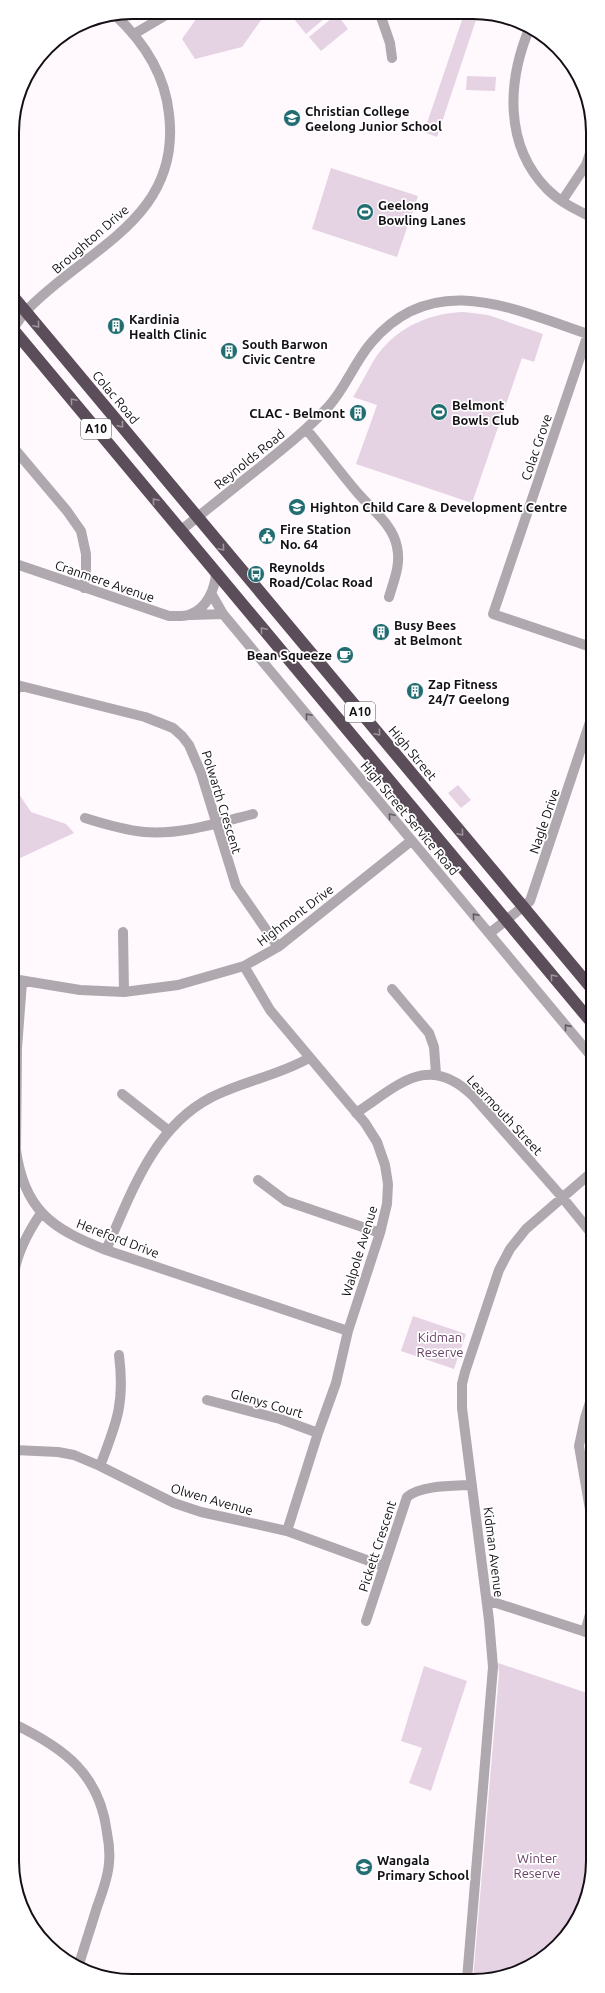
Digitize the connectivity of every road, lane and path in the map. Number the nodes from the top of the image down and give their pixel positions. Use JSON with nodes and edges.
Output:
{"nodes":[{"id":1,"x":159,"y":19,"type":"edge"},
{"id":2,"x":382,"y":19,"type":"edge"},
{"id":3,"x":119,"y":20,"type":"edge"},
{"id":4,"x":527,"y":33,"type":"edge"},
{"id":5,"x":134,"y":34,"type":"junction"},
{"id":6,"x":392,"y":58,"type":"dead end"},
{"id":7,"x":586,"y":165,"type":"edge"},
{"id":8,"x":562,"y":201,"type":"junction"},
{"id":9,"x":586,"y":214,"type":"edge"},
{"id":10,"x":19,"y":321,"type":"edge"},
{"id":11,"x":19,"y":327,"type":"edge"},
{"id":12,"x":19,"y":328,"type":"edge"},
{"id":13,"x":586,"y":334,"type":"edge"},
{"id":14,"x":586,"y":344,"type":"edge"},
{"id":15,"x":306,"y":429,"type":"junction"},
{"id":16,"x":19,"y":454,"type":"edge"},
{"id":17,"x":197,"y":518,"type":"junction"},
{"id":18,"x":180,"y":531,"type":"junction"},
{"id":19,"x":19,"y":565,"type":"edge"},
{"id":20,"x":216,"y":573,"type":"junction"},
{"id":21,"x":84,"y":588,"type":"junction"},
{"id":22,"x":211,"y":593,"type":"junction"},
{"id":23,"x":389,"y":597,"type":"dead end"},
{"id":24,"x":223,"y":614,"type":"junction"},
{"id":25,"x":190,"y":615,"type":"junction"},
{"id":26,"x":586,"y":645,"type":"edge"},
{"id":27,"x":19,"y":685,"type":"edge"},
{"id":28,"x":586,"y":733,"type":"edge"},
{"id":29,"x":253,"y":814,"type":"dead end"},
{"id":30,"x":85,"y":818,"type":"dead end"},
{"id":31,"x":216,"y":823,"type":"junction"},
{"id":32,"x":411,"y":841,"type":"junction"},
{"id":33,"x":524,"y":907,"type":"junction"},
{"id":34,"x":506,"y":920,"type":"junction"},
{"id":35,"x":123,"y":932,"type":"dead end"},
{"id":36,"x":490,"y":933,"type":"junction"},
{"id":37,"x":278,"y":947,"type":"junction"},
{"id":38,"x":244,"y":966,"type":"junction"},
{"id":39,"x":19,"y":981,"type":"edge"},
{"id":40,"x":586,"y":982,"type":"edge"},
{"id":41,"x":392,"y":989,"type":"dead end"},
{"id":42,"x":124,"y":992,"type":"junction"},
{"id":43,"x":586,"y":1016,"type":"edge"},
{"id":44,"x":586,"y":1050,"type":"edge"},
{"id":45,"x":309,"y":1058,"type":"junction"},
{"id":46,"x":436,"y":1074,"type":"junction"},
{"id":47,"x":122,"y":1094,"type":"dead end"},
{"id":48,"x":356,"y":1113,"type":"junction"},
{"id":49,"x":169,"y":1131,"type":"junction"},
{"id":50,"x":586,"y":1177,"type":"edge"},
{"id":51,"x":258,"y":1180,"type":"dead end"},
{"id":52,"x":19,"y":1181,"type":"edge"},
{"id":53,"x":562,"y":1197,"type":"junction"},
{"id":54,"x":41,"y":1213,"type":"junction"},
{"id":55,"x":586,"y":1227,"type":"edge"},
{"id":56,"x":380,"y":1233,"type":"junction"},
{"id":57,"x":106,"y":1250,"type":"junction"},
{"id":58,"x":19,"y":1254,"type":"edge"},
{"id":59,"x":348,"y":1331,"type":"junction"},
{"id":60,"x":118,"y":1355,"type":"dead end"},
{"id":61,"x":207,"y":1400,"type":"dead end"},
{"id":62,"x":586,"y":1415,"type":"edge"},
{"id":63,"x":318,"y":1433,"type":"junction"},
{"id":64,"x":19,"y":1450,"type":"edge"},
{"id":65,"x":100,"y":1466,"type":"junction"},
{"id":66,"x":586,"y":1473,"type":"edge"},
{"id":67,"x":472,"y":1485,"type":"junction"},
{"id":68,"x":287,"y":1531,"type":"junction"},
{"id":69,"x":384,"y":1566,"type":"junction"},
{"id":70,"x":487,"y":1600,"type":"junction"},
{"id":71,"x":366,"y":1622,"type":"dead end"},
{"id":72,"x":586,"y":1632,"type":"edge"},
{"id":73,"x":19,"y":1727,"type":"edge"},
{"id":74,"x":80,"y":1961,"type":"edge"},
{"id":75,"x":467,"y":1974,"type":"edge"}],
"edges":[{"from":1,"to":5,"type":"street"},
{"from":2,"to":6,"type":"street"},
{"from":3,"to":5,"type":"street","name":"Broughton Drive"},
{"from":4,"to":8,"type":"street"},
{"from":5,"to":10,"type":"street","name":"Broughton Drive"},
{"from":7,"to":8,"type":"street"},
{"from":8,"to":9,"type":"street"},
{"from":11,"to":17,"type":"highway","name":"Colac Road","number":"A10","one_way":true},
{"from":18,"to":12,"type":"highway","name":"Colac Road","number":"A10","one_way":true},
{"from":13,"to":15,"type":"street","name":"Reynolds Road"},
{"from":14,"to":26,"type":"street","name":"Colac Grove"},
{"from":15,"to":17,"type":"street","name":"Reynolds Road"},
{"from":15,"to":23,"type":"street"},
{"from":16,"to":21,"type":"street"},
{"from":17,"to":18,"type":"street","name":"Reynolds Road"},
{"from":17,"to":33,"type":"highway","name":"High Street","number":"A10","one_way":true},
{"from":18,"to":20,"type":"highway","number":"A10"},
{"from":19,"to":21,"type":"street","name":"Cranmere Avenue"},
{"from":20,"to":22,"type":"street"},
{"from":34,"to":20,"type":"highway","number":"A10","one_way":true},
{"from":21,"to":25,"type":"street","name":"Cranmere Avenue"},
{"from":22,"to":24,"type":"street","name":"High Street Service Road"},
{"from":22,"to":25,"type":"street"},
{"from":24,"to":25,"type":"street","name":"Cranmere Avenue"},
{"from":32,"to":24,"type":"street","name":"High Street Service Road","one_way":true},
{"from":27,"to":31,"type":"street","name":"Polwarth Crescent"},
{"from":28,"to":33,"type":"street","name":"Nagle Drive"},
{"from":29,"to":31,"type":"street"},
{"from":30,"to":31,"type":"street"},
{"from":31,"to":37,"type":"street","name":"Polwarth Crescent"},
{"from":36,"to":32,"type":"street","name":"High Street Service Road","one_way":true},
{"from":32,"to":37,"type":"street","name":"Highmont Drive"},
{"from":33,"to":34,"type":"street","name":"Nagle Drive"},
{"from":33,"to":40,"type":"highway","name":"High Street","number":"A10"},
{"from":34,"to":36,"type":"street"},
{"from":43,"to":34,"type":"highway","number":"A10","one_way":true},
{"from":35,"to":42,"type":"street"},
{"from":44,"to":36,"type":"street","name":"High Street Service Road","one_way":true},
{"from":37,"to":38,"type":"street","name":"Highmont Drive"},
{"from":38,"to":42,"type":"street","name":"Highmont Drive"},
{"from":38,"to":45,"type":"street","name":"Walpole Avenue"},
{"from":39,"to":42,"type":"street","name":"Highmont Drive"},
{"from":41,"to":46,"type":"street"},
{"from":45,"to":48,"type":"street","name":"Walpole Avenue"},
{"from":45,"to":49,"type":"street"},
{"from":46,"to":48,"type":"street","name":"Learmouth Street"},
{"from":46,"to":53,"type":"street","name":"Learmouth Street"},
{"from":47,"to":49,"type":"street"},
{"from":48,"to":56,"type":"street","name":"Walpole Avenue"},
{"from":49,"to":57,"type":"street"},
{"from":50,"to":53,"type":"street","name":"Kidman Avenue"},
{"from":51,"to":56,"type":"street"},
{"from":52,"to":54,"type":"street","name":"Hereford Drive"},
{"from":53,"to":55,"type":"street","name":"Learmouth Street"},
{"from":53,"to":67,"type":"street","name":"Kidman Avenue"},
{"from":54,"to":57,"type":"street","name":"Hereford Drive"},
{"from":54,"to":58,"type":"street"},
{"from":56,"to":59,"type":"street","name":"Walpole Avenue"},
{"from":57,"to":59,"type":"street","name":"Hereford Drive"},
{"from":59,"to":63,"type":"street","name":"Walpole Avenue"},
{"from":60,"to":65,"type":"street"},
{"from":61,"to":63,"type":"street","name":"Glenys Court"},
{"from":62,"to":66,"type":"street"},
{"from":63,"to":68,"type":"street","name":"Walpole Avenue"},
{"from":64,"to":65,"type":"street","name":"Olwen Avenue"},
{"from":65,"to":68,"type":"street","name":"Olwen Avenue"},
{"from":67,"to":69,"type":"street","name":"Pickett Crescent"},
{"from":67,"to":70,"type":"street","name":"Kidman Avenue"},
{"from":68,"to":69,"type":"street","name":"Olwen Avenue"},
{"from":69,"to":71,"type":"street","name":"Pickett Crescent"},
{"from":70,"to":72,"type":"street"},
{"from":70,"to":75,"type":"street","name":"Kidman Avenue"},
{"from":73,"to":74,"type":"street"}]}
